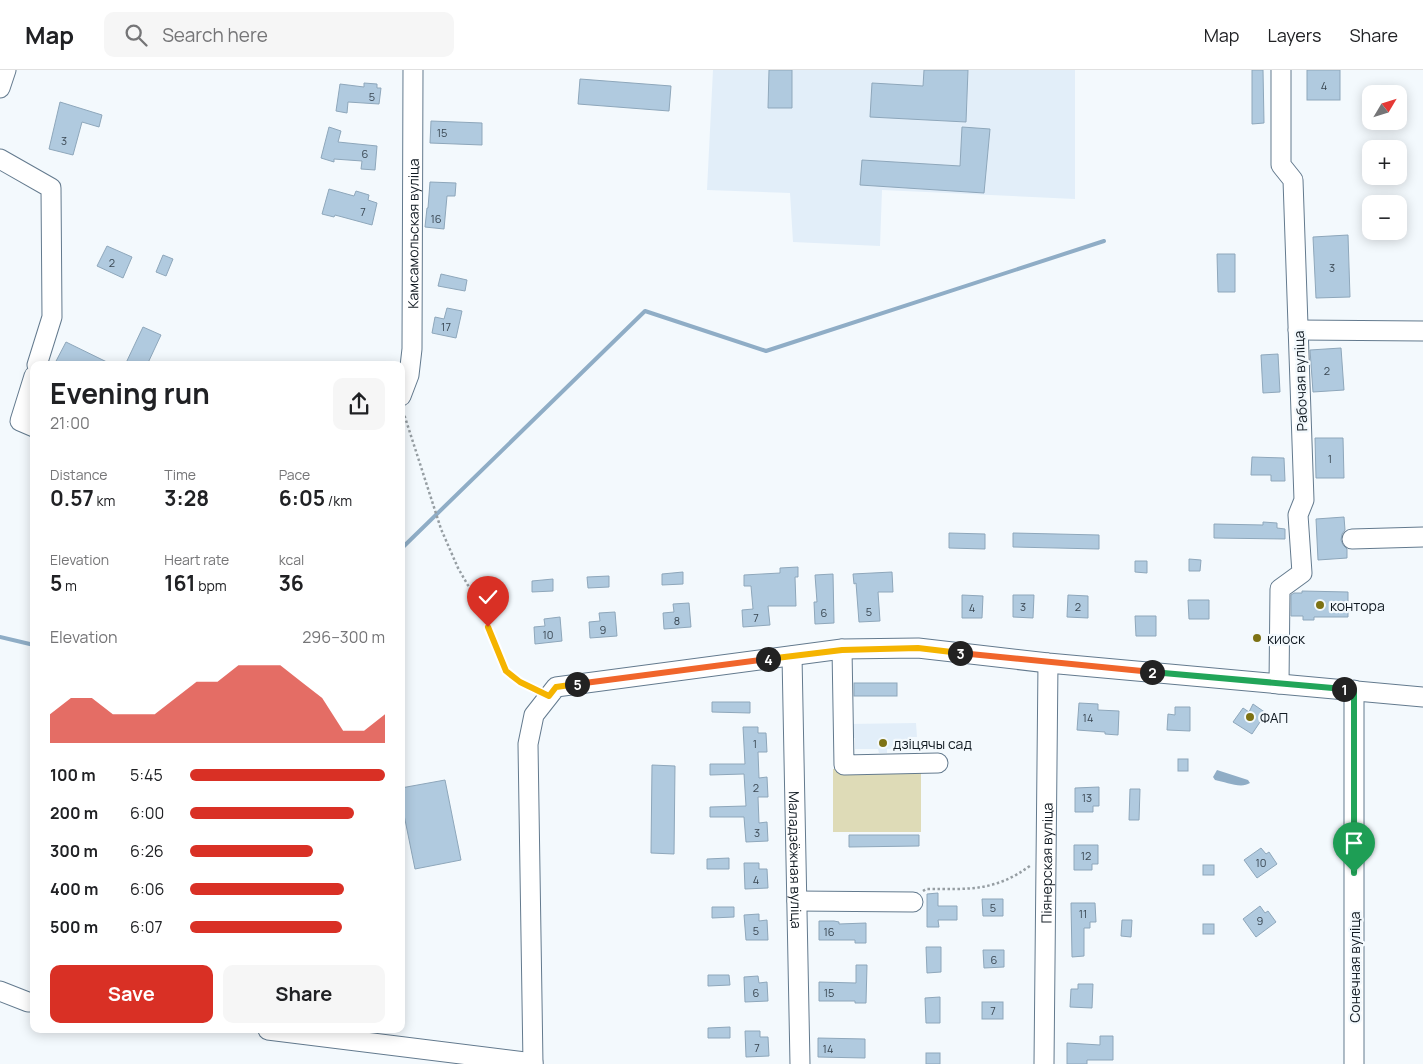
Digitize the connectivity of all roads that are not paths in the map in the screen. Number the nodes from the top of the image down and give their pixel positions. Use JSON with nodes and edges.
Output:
{"nodes":[{"id":1,"x":6,"y":70,"type":"edge"},
{"id":2,"x":414,"y":70,"type":"edge"},
{"id":3,"x":1281,"y":70,"type":"edge"},
{"id":4,"x":0,"y":88,"type":"edge"},
{"id":5,"x":0,"y":159,"type":"edge"},
{"id":6,"x":1298,"y":330,"type":"junction"},
{"id":7,"x":1423,"y":331,"type":"edge"},
{"id":8,"x":38,"y":361,"type":"edge"},
{"id":9,"x":405,"y":386,"type":"edge"},
{"id":10,"x":30,"y":389,"type":"edge"},
{"id":11,"x":30,"y":425,"type":"edge"},
{"id":12,"x":1423,"y":537,"type":"edge"},
{"id":13,"x":1352,"y":539,"type":"dead end"},
{"id":14,"x":842,"y":650,"type":"junction"},
{"id":15,"x":792,"y":656,"type":"junction"},
{"id":16,"x":1048,"y":663,"type":"junction"},
{"id":17,"x":1279,"y":684,"type":"junction"},
{"id":18,"x":1354,"y":690,"type":"junction"},
{"id":19,"x":1423,"y":697,"type":"edge"},
{"id":20,"x":938,"y":763,"type":"dead end"},
{"id":21,"x":797,"y":901,"type":"junction"},
{"id":22,"x":913,"y":902,"type":"road end"},
{"id":23,"x":0,"y":991,"type":"edge"},
{"id":24,"x":30,"y":1002,"type":"edge"},
{"id":25,"x":291,"y":1033,"type":"edge"},
{"id":26,"x":533,"y":1064,"type":"edge"},
{"id":27,"x":800,"y":1064,"type":"edge"},
{"id":28,"x":1044,"y":1064,"type":"edge"},
{"id":29,"x":1354,"y":1064,"type":"edge"}],
"edges":[{"from":1,"to":4,"type":"street"},
{"from":2,"to":9,"type":"street","name":"Камсамольская вуліца"},
{"from":3,"to":6,"type":"street","name":"Рабочая вуліца"},
{"from":5,"to":8,"type":"street"},
{"from":6,"to":7,"type":"street"},
{"from":6,"to":17,"type":"street","name":"Рабочая вуліца"},
{"from":10,"to":11,"type":"street"},
{"from":12,"to":13,"type":"street"},
{"from":14,"to":15,"type":"street"},
{"from":14,"to":16,"type":"street"},
{"from":14,"to":20,"type":"street"},
{"from":15,"to":21,"type":"street","name":"Маладзёжная вуліца"},
{"from":15,"to":26,"type":"street"},
{"from":16,"to":17,"type":"street"},
{"from":16,"to":28,"type":"street","name":"Піянерская вуліца"},
{"from":17,"to":18,"type":"street"},
{"from":18,"to":19,"type":"street"},
{"from":18,"to":29,"type":"street","name":"Сонечная вуліца"},
{"from":21,"to":22,"type":"street"},
{"from":21,"to":27,"type":"street","name":"Маладзёжная вуліца"},
{"from":23,"to":24,"type":"street"},
{"from":25,"to":26,"type":"street"}]}
